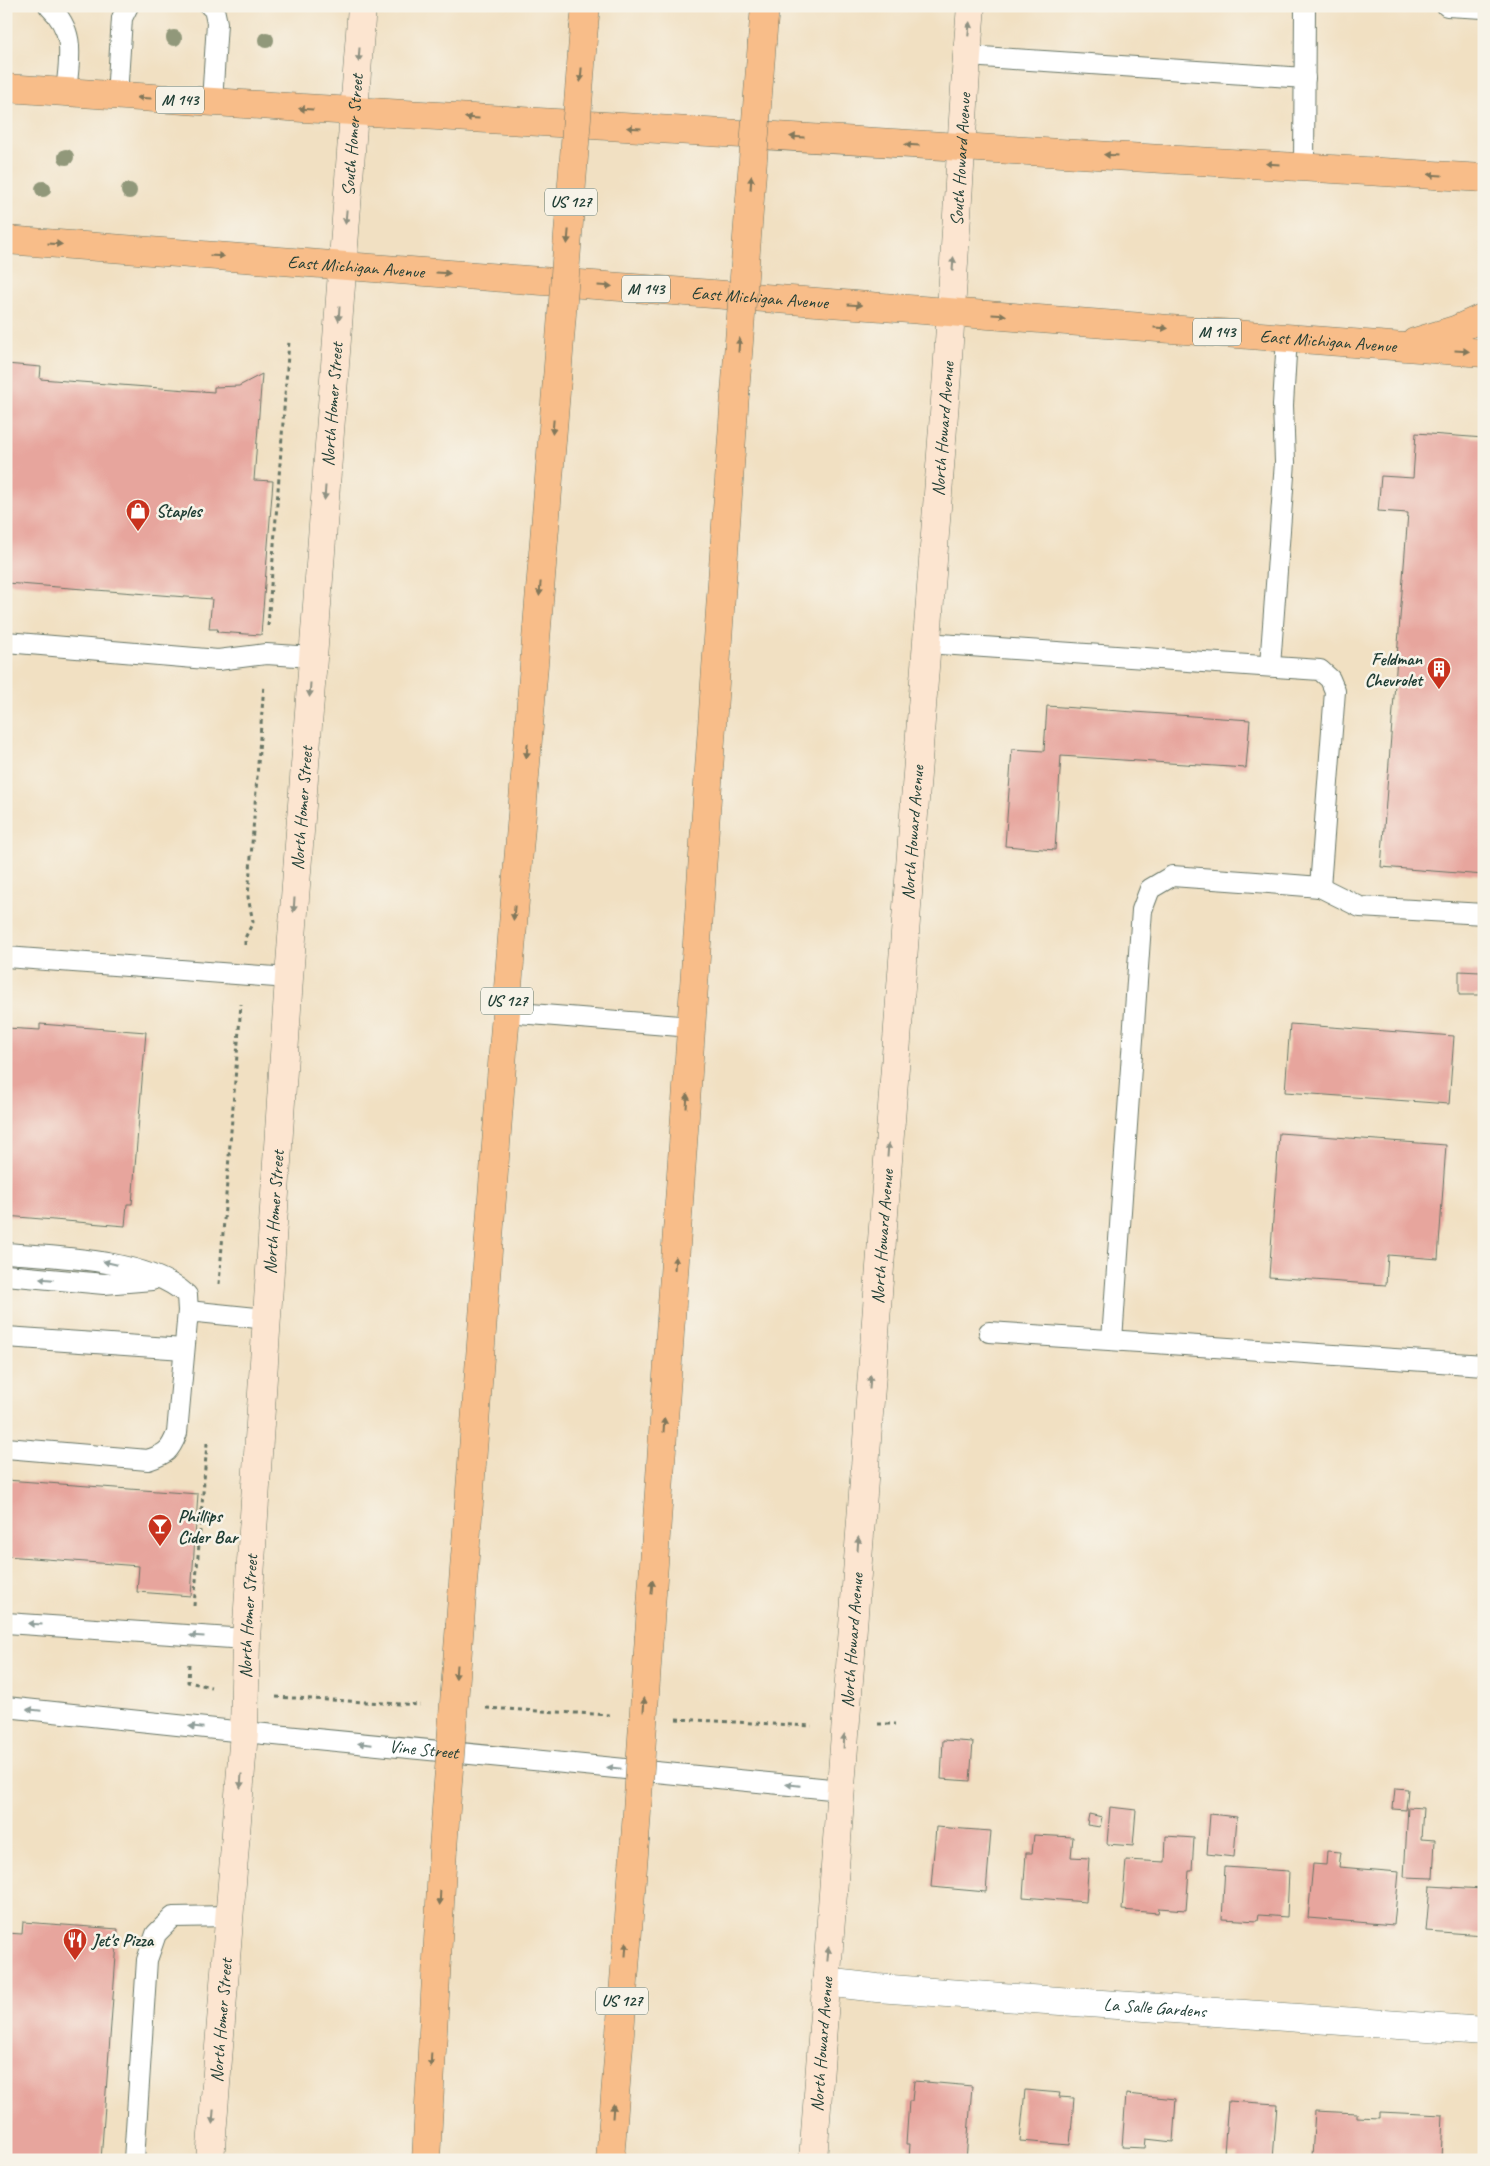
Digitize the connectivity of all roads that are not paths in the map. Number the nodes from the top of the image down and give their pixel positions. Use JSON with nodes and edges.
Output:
{"nodes":[{"id":1,"x":50,"y":6,"type":"edge"},
{"id":2,"x":128,"y":6,"type":"edge"},
{"id":3,"x":210,"y":6,"type":"edge"},
{"id":4,"x":362,"y":6,"type":"edge"},
{"id":5,"x":765,"y":6,"type":"edge"},
{"id":6,"x":972,"y":6,"type":"edge"},
{"id":7,"x":1305,"y":6,"type":"edge"},
{"id":8,"x":1447,"y":6,"type":"edge"},
{"id":9,"x":1484,"y":8,"type":"edge"},
{"id":10,"x":585,"y":16,"type":"edge"},
{"id":11,"x":966,"y":56,"type":"junction"},
{"id":12,"x":1305,"y":78,"type":"junction"},
{"id":13,"x":6,"y":88,"type":"edge"},
{"id":14,"x":66,"y":92,"type":"junction"},
{"id":15,"x":117,"y":96,"type":"junction"},
{"id":16,"x":212,"y":102,"type":"junction"},
{"id":17,"x":355,"y":112,"type":"junction"},
{"id":18,"x":961,"y":148,"type":"junction"},
{"id":19,"x":1304,"y":166,"type":"junction"},
{"id":20,"x":1484,"y":178,"type":"edge"},
{"id":21,"x":6,"y":240,"type":"edge"},
{"id":22,"x":342,"y":265,"type":"junction"},
{"id":23,"x":950,"y":313,"type":"junction"},
{"id":24,"x":1482,"y":317,"type":"edge"},
{"id":25,"x":1286,"y":337,"type":"junction"},
{"id":26,"x":1395,"y":346,"type":"junction"},
{"id":27,"x":1484,"y":353,"type":"edge"},
{"id":28,"x":6,"y":642,"type":"edge"},
{"id":29,"x":926,"y":643,"type":"junction"},
{"id":30,"x":313,"y":657,"type":"junction"},
{"id":31,"x":1270,"y":666,"type":"junction"},
{"id":32,"x":1320,"y":887,"type":"junction"},
{"id":33,"x":1484,"y":914,"type":"edge"},
{"id":34,"x":6,"y":957,"type":"edge"},
{"id":35,"x":289,"y":978,"type":"junction"},
{"id":36,"x":506,"y":1012,"type":"junction"},
{"id":37,"x":692,"y":1027,"type":"junction"},
{"id":38,"x":6,"y":1253,"type":"edge"},
{"id":39,"x":6,"y":1275,"type":"edge"},
{"id":40,"x":164,"y":1279,"type":"junction"},
{"id":41,"x":188,"y":1312,"type":"junction"},
{"id":42,"x":267,"y":1320,"type":"junction"},
{"id":43,"x":990,"y":1332,"type":"dead end"},
{"id":44,"x":6,"y":1337,"type":"edge"},
{"id":45,"x":1112,"y":1340,"type":"junction"},
{"id":46,"x":184,"y":1349,"type":"junction"},
{"id":47,"x":1484,"y":1365,"type":"edge"},
{"id":48,"x":6,"y":1448,"type":"edge"},
{"id":49,"x":6,"y":1623,"type":"edge"},
{"id":50,"x":246,"y":1639,"type":"junction"},
{"id":51,"x":6,"y":1707,"type":"edge"},
{"id":52,"x":244,"y":1732,"type":"junction"},
{"id":53,"x":841,"y":1790,"type":"junction"},
{"id":54,"x":231,"y":1916,"type":"junction"},
{"id":55,"x":826,"y":1982,"type":"junction"},
{"id":56,"x":1484,"y":2031,"type":"edge"},
{"id":57,"x":134,"y":2160,"type":"edge"},
{"id":58,"x":210,"y":2160,"type":"edge"},
{"id":59,"x":426,"y":2160,"type":"edge"},
{"id":60,"x":610,"y":2160,"type":"edge"},
{"id":61,"x":813,"y":2160,"type":"edge"}],
"edges":[{"from":1,"to":14,"type":"lane"},
{"from":2,"to":15,"type":"lane"},
{"from":3,"to":16,"type":"lane"},
{"from":4,"to":17,"type":"street","name":"South Homer Street","one_way":true},
{"from":37,"to":5,"type":"main road","number":"US 127","one_way":true,"bridge":true},
{"from":11,"to":6,"type":"street","name":"South Howard Avenue","one_way":true},
{"from":7,"to":12,"type":"lane"},
{"from":8,"to":9,"type":"lane"},
{"from":10,"to":36,"type":"main road","number":"US 127","one_way":true,"bridge":true},
{"from":11,"to":12,"type":"lane"},
{"from":11,"to":18,"type":"street","name":"South Howard Avenue"},
{"from":12,"to":19,"type":"lane"},
{"from":13,"to":14,"type":"main road","number":"M 143"},
{"from":14,"to":15,"type":"main road","number":"M 143"},
{"from":16,"to":15,"type":"main road","number":"M 143","one_way":true},
{"from":17,"to":16,"type":"main road","number":"M 143","one_way":true},
{"from":18,"to":17,"type":"main road","number":"M 143","one_way":true},
{"from":17,"to":22,"type":"street","name":"South Homer Street","one_way":true},
{"from":19,"to":18,"type":"main road","number":"M 143","one_way":true},
{"from":23,"to":18,"type":"street","name":"South Howard Avenue","one_way":true},
{"from":20,"to":19,"type":"main road","number":"M 143","one_way":true},
{"from":21,"to":22,"type":"main road","name":"East Michigan Avenue","number":"M 143","one_way":true},
{"from":22,"to":23,"type":"main road","name":"East Michigan Avenue","number":"M 143","one_way":true},
{"from":22,"to":30,"type":"street","name":"North Homer Street","one_way":true},
{"from":23,"to":25,"type":"main road","name":"East Michigan Avenue","number":"M 143","one_way":true},
{"from":23,"to":29,"type":"street","name":"North Howard Avenue"},
{"from":24,"to":26,"type":"main road"},
{"from":25,"to":26,"type":"main road","name":"East Michigan Avenue","number":"M 143"},
{"from":25,"to":31,"type":"lane"},
{"from":26,"to":27,"type":"main road","name":"East Michigan Avenue","number":"M 143","one_way":true},
{"from":28,"to":30,"type":"lane"},
{"from":29,"to":31,"type":"lane"},
{"from":53,"to":29,"type":"street","name":"North Howard Avenue","one_way":true},
{"from":30,"to":35,"type":"street","name":"North Homer Street","one_way":true},
{"from":31,"to":32,"type":"lane"},
{"from":32,"to":33,"type":"lane"},
{"from":32,"to":45,"type":"lane"},
{"from":34,"to":35,"type":"lane"},
{"from":35,"to":42,"type":"street","name":"North Homer Street"},
{"from":36,"to":37,"type":"lane"},
{"from":36,"to":59,"type":"main road","number":"US 127","one_way":true,"bridge":true},
{"from":60,"to":37,"type":"main road","number":"US 127","one_way":true,"bridge":true},
{"from":40,"to":38,"type":"lane","one_way":true},
{"from":40,"to":39,"type":"lane","one_way":true},
{"from":40,"to":41,"type":"lane"},
{"from":41,"to":42,"type":"lane"},
{"from":41,"to":46,"type":"lane"},
{"from":42,"to":50,"type":"street","name":"North Homer Street"},
{"from":43,"to":45,"type":"lane"},
{"from":44,"to":46,"type":"lane"},
{"from":45,"to":47,"type":"lane"},
{"from":46,"to":48,"type":"lane"},
{"from":50,"to":49,"type":"lane","one_way":true},
{"from":50,"to":52,"type":"street","name":"North Homer Street"},
{"from":52,"to":51,"type":"lane","name":"Vine Street","one_way":true},
{"from":53,"to":52,"type":"lane","name":"Vine Street","one_way":true},
{"from":52,"to":54,"type":"street","name":"North Homer Street","one_way":true},
{"from":55,"to":53,"type":"street","name":"North Howard Avenue","one_way":true},
{"from":54,"to":57,"type":"lane"},
{"from":54,"to":58,"type":"street","name":"North Homer Street","one_way":true},
{"from":55,"to":56,"type":"street","name":"La Salle Gardens"},
{"from":55,"to":61,"type":"street","name":"North Howard Avenue"}]}
